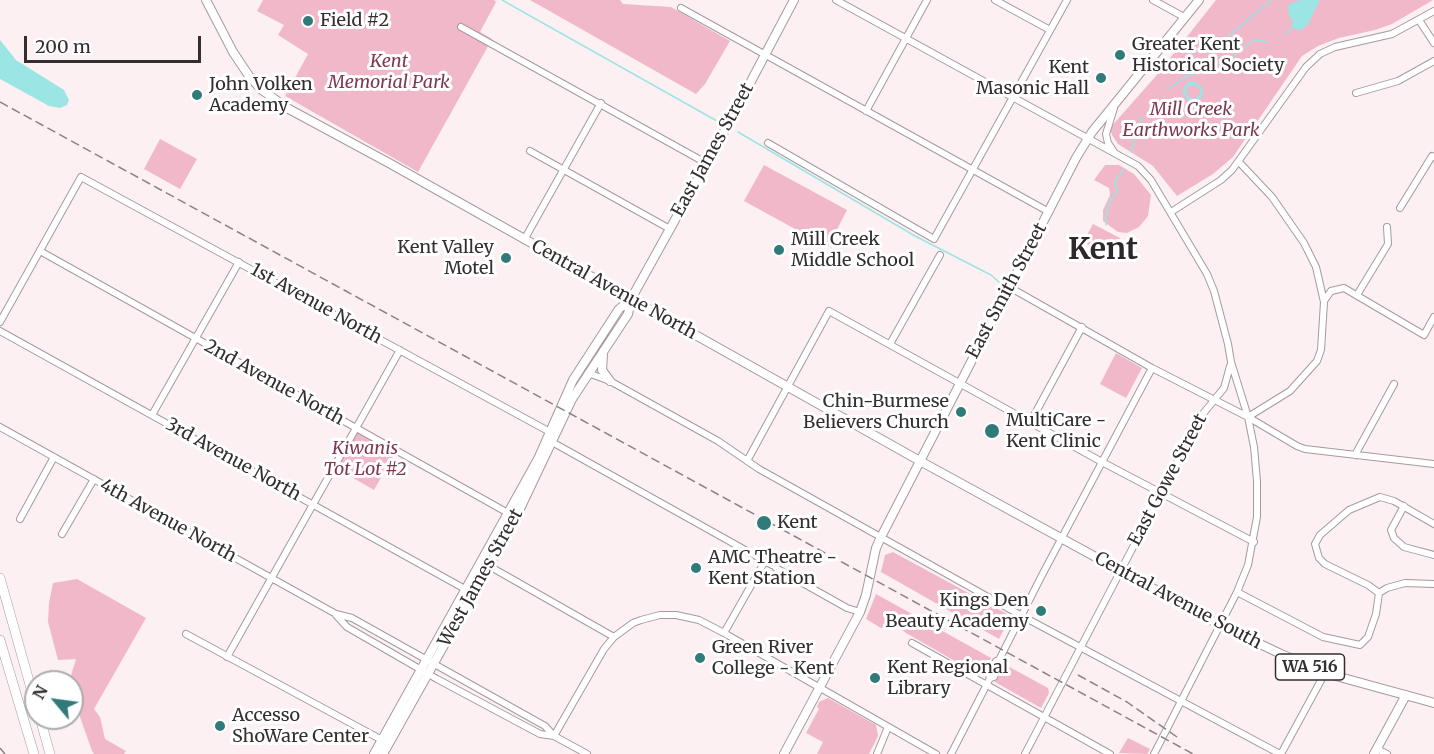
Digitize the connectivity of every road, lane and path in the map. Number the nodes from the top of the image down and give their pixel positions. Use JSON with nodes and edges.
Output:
{"nodes":[{"id":1,"x":206,"y":0,"type":"edge"},
{"id":2,"x":794,"y":0,"type":"edge"},
{"id":3,"x":836,"y":0,"type":"edge"},
{"id":4,"x":927,"y":0,"type":"edge"},
{"id":5,"x":995,"y":0,"type":"edge"},
{"id":6,"x":1067,"y":0,"type":"edge"},
{"id":7,"x":1153,"y":0,"type":"edge"},
{"id":8,"x":1199,"y":0,"type":"edge"},
{"id":9,"x":681,"y":8,"type":"dead end"},
{"id":10,"x":1434,"y":11,"type":"edge"},
{"id":11,"x":1184,"y":17,"type":"junction"},
{"id":12,"x":1419,"y":20,"type":"junction"},
{"id":13,"x":461,"y":27,"type":"dead end"},
{"id":14,"x":1050,"y":30,"type":"junction"},
{"id":15,"x":907,"y":39,"type":"junction"},
{"id":16,"x":1434,"y":43,"type":"edge"},
{"id":17,"x":765,"y":55,"type":"junction"},
{"id":18,"x":1434,"y":61,"type":"edge"},
{"id":19,"x":1356,"y":93,"type":"dead end"},
{"id":20,"x":1014,"y":98,"type":"junction"},
{"id":21,"x":1117,"y":100,"type":"junction"},
{"id":22,"x":601,"y":103,"type":"junction"},
{"id":23,"x":866,"y":111,"type":"junction"},
{"id":24,"x":1088,"y":139,"type":"junction"},
{"id":25,"x":768,"y":143,"type":"dead end"},
{"id":26,"x":530,"y":151,"type":"dead end"},
{"id":27,"x":1114,"y":152,"type":"junction"},
{"id":28,"x":1433,"y":156,"type":"edge"},
{"id":29,"x":1239,"y":162,"type":"junction"},
{"id":30,"x":706,"y":163,"type":"junction"},
{"id":31,"x":564,"y":170,"type":"junction"},
{"id":32,"x":973,"y":170,"type":"junction"},
{"id":33,"x":1400,"y":208,"type":"dead end"},
{"id":34,"x":1049,"y":212,"type":"junction"},
{"id":35,"x":1171,"y":212,"type":"junction"},
{"id":36,"x":1387,"y":227,"type":"dead end"},
{"id":37,"x":670,"y":229,"type":"junction"},
{"id":38,"x":524,"y":240,"type":"junction"},
{"id":39,"x":40,"y":251,"type":"junction"},
{"id":40,"x":940,"y":255,"type":"dead end"},
{"id":41,"x":239,"y":262,"type":"junction"},
{"id":42,"x":1011,"y":288,"type":"junction"},
{"id":43,"x":1357,"y":295,"type":"junction"},
{"id":44,"x":631,"y":299,"type":"junction"},
{"id":45,"x":1324,"y":302,"type":"junction"},
{"id":46,"x":1434,"y":317,"type":"edge"},
{"id":47,"x":0,"y":322,"type":"edge"},
{"id":48,"x":1082,"y":327,"type":"junction"},
{"id":49,"x":0,"y":331,"type":"edge"},
{"id":50,"x":196,"y":339,"type":"junction"},
{"id":51,"x":890,"y":344,"type":"junction"},
{"id":52,"x":400,"y":350,"type":"junction"},
{"id":53,"x":603,"y":351,"type":"junction"},
{"id":54,"x":1231,"y":362,"type":"junction"},
{"id":55,"x":1152,"y":368,"type":"junction"},
{"id":56,"x":588,"y":373,"type":"junction"},
{"id":57,"x":610,"y":381,"type":"junction"},
{"id":58,"x":959,"y":382,"type":"junction"},
{"id":59,"x":1394,"y":384,"type":"dead end"},
{"id":60,"x":788,"y":386,"type":"junction"},
{"id":61,"x":572,"y":399,"type":"joint"},
{"id":62,"x":1214,"y":400,"type":"junction"},
{"id":63,"x":152,"y":415,"type":"junction"},
{"id":64,"x":1248,"y":417,"type":"junction"},
{"id":65,"x":1031,"y":421,"type":"junction"},
{"id":66,"x":0,"y":427,"type":"edge"},
{"id":67,"x":356,"y":429,"type":"junction"},
{"id":68,"x":550,"y":432,"type":"junction"},
{"id":69,"x":552,"y":442,"type":"junction"},
{"id":70,"x":1355,"y":455,"type":"junction"},
{"id":71,"x":54,"y":457,"type":"junction"},
{"id":72,"x":747,"y":461,"type":"junction"},
{"id":73,"x":920,"y":461,"type":"junction"},
{"id":74,"x":1102,"y":462,"type":"junction"},
{"id":75,"x":1434,"y":464,"type":"edge"},
{"id":76,"x":94,"y":479,"type":"junction"},
{"id":77,"x":1161,"y":493,"type":"junction"},
{"id":78,"x":312,"y":504,"type":"junction"},
{"id":79,"x":1404,"y":506,"type":"junction"},
{"id":80,"x":508,"y":513,"type":"junction"},
{"id":81,"x":20,"y":519,"type":"dead end"},
{"id":82,"x":1434,"y":524,"type":"edge"},
{"id":83,"x":499,"y":530,"type":"junction"},
{"id":84,"x":62,"y":534,"type":"dead end"},
{"id":85,"x":881,"y":537,"type":"junction"},
{"id":86,"x":1062,"y":538,"type":"junction"},
{"id":87,"x":1254,"y":542,"type":"junction"},
{"id":88,"x":1434,"y":555,"type":"edge"},
{"id":89,"x":765,"y":561,"type":"junction"},
{"id":90,"x":489,"y":566,"type":"junction"},
{"id":91,"x":1120,"y":570,"type":"junction"},
{"id":92,"x":0,"y":578,"type":"edge"},
{"id":93,"x":271,"y":578,"type":"junction"},
{"id":94,"x":1434,"y":584,"type":"edge"},
{"id":95,"x":465,"y":589,"type":"junction"},
{"id":96,"x":1237,"y":592,"type":"junction"},
{"id":97,"x":1379,"y":593,"type":"junction"},
{"id":98,"x":860,"y":612,"type":"junction"},
{"id":99,"x":336,"y":614,"type":"junction"},
{"id":100,"x":1022,"y":616,"type":"junction"},
{"id":101,"x":1220,"y":625,"type":"junction"},
{"id":102,"x":724,"y":633,"type":"junction"},
{"id":103,"x":186,"y":634,"type":"dead end"},
{"id":104,"x":614,"y":637,"type":"junction"},
{"id":105,"x":0,"y":640,"type":"edge"},
{"id":106,"x":912,"y":643,"type":"dead end"},
{"id":107,"x":1081,"y":646,"type":"junction"},
{"id":108,"x":227,"y":657,"type":"junction"},
{"id":109,"x":430,"y":662,"type":"junction"},
{"id":110,"x":26,"y":670,"type":"edge"},
{"id":111,"x":425,"y":671,"type":"junction"},
{"id":112,"x":1325,"y":673,"type":"junction"},
{"id":113,"x":988,"y":681,"type":"junction"},
{"id":114,"x":820,"y":687,"type":"junction"},
{"id":115,"x":1406,"y":695,"type":"junction"},
{"id":116,"x":1180,"y":702,"type":"junction"},
{"id":117,"x":1434,"y":703,"type":"edge"},
{"id":118,"x":1044,"y":717,"type":"junction"},
{"id":119,"x":888,"y":727,"type":"junction"},
{"id":120,"x":43,"y":730,"type":"edge"},
{"id":121,"x":555,"y":736,"type":"junction"},
{"id":122,"x":382,"y":740,"type":"junction"},
{"id":123,"x":1376,"y":751,"type":"edge"},
{"id":124,"x":34,"y":754,"type":"edge"},
{"id":125,"x":50,"y":754,"type":"edge"},
{"id":126,"x":374,"y":754,"type":"edge"},
{"id":127,"x":383,"y":754,"type":"edge"},
{"id":128,"x":587,"y":754,"type":"edge"},
{"id":129,"x":784,"y":754,"type":"edge"},
{"id":130,"x":877,"y":754,"type":"edge"},
{"id":131,"x":936,"y":754,"type":"edge"},
{"id":132,"x":951,"y":754,"type":"edge"},
{"id":133,"x":1024,"y":754,"type":"edge"},
{"id":134,"x":1110,"y":754,"type":"edge"},
{"id":135,"x":1154,"y":754,"type":"edge"},
{"id":136,"x":1281,"y":754,"type":"edge"},
{"id":137,"x":1387,"y":754,"type":"edge"}],
"edges":[{"from":1,"to":38,"type":"main road","name":"Central Avenue North"},
{"from":2,"to":17,"type":"main road","name":"East James Street"},
{"from":3,"to":15,"type":"street"},
{"from":4,"to":15,"type":"street"},
{"from":5,"to":14,"type":"street"},
{"from":6,"to":14,"type":"street"},
{"from":7,"to":11,"type":"street"},
{"from":8,"to":11,"type":"main road","name":"East Smith Street"},
{"from":9,"to":17,"type":"street"},
{"from":10,"to":12,"type":"street"},
{"from":11,"to":21,"type":"main road","name":"East Smith Street"},
{"from":12,"to":16,"type":"street"},
{"from":12,"to":29,"type":"street"},
{"from":13,"to":22,"type":"street"},
{"from":14,"to":20,"type":"street"},
{"from":15,"to":20,"type":"street"},
{"from":15,"to":23,"type":"street"},
{"from":17,"to":23,"type":"street"},
{"from":17,"to":30,"type":"main road","name":"East James Street"},
{"from":18,"to":19,"type":"street"},
{"from":20,"to":24,"type":"street"},
{"from":20,"to":32,"type":"street"},
{"from":21,"to":24,"type":"main road","name":"East Smith Street"},
{"from":21,"to":27,"type":"street"},
{"from":22,"to":30,"type":"street"},
{"from":22,"to":31,"type":"street"},
{"from":23,"to":32,"type":"street"},
{"from":24,"to":27,"type":"street"},
{"from":24,"to":34,"type":"main road","name":"East Smith Street"},
{"from":25,"to":32,"type":"street"},
{"from":26,"to":31,"type":"street"},
{"from":27,"to":35,"type":"street"},
{"from":28,"to":33,"type":"street"},
{"from":29,"to":35,"type":"street"},
{"from":29,"to":45,"type":"street"},
{"from":30,"to":37,"type":"main road","name":"East James Street"},
{"from":31,"to":37,"type":"street"},
{"from":31,"to":38,"type":"street"},
{"from":32,"to":34,"type":"street"},
{"from":34,"to":42,"type":"main road","name":"East Smith Street"},
{"from":35,"to":54,"type":"street"},
{"from":36,"to":43,"type":"street"},
{"from":37,"to":44,"type":"main road","name":"East James Street"},
{"from":38,"to":44,"type":"main road","name":"Central Avenue North"},
{"from":39,"to":41,"type":"street","name":"1st Avenue North"},
{"from":39,"to":47,"type":"street"},
{"from":39,"to":50,"type":"street","name":"2nd Avenue North"},
{"from":40,"to":51,"type":"street"},
{"from":41,"to":50,"type":"street"},
{"from":41,"to":52,"type":"street","name":"1st Avenue North"},
{"from":42,"to":48,"type":"street"},
{"from":42,"to":58,"type":"main road","name":"East Smith Street"},
{"from":43,"to":45,"type":"street"},
{"from":43,"to":46,"type":"street"},
{"from":44,"to":53,"type":"main road","name":"East James Street"},
{"from":44,"to":60,"type":"main road","name":"Central Avenue North"},
{"from":44,"to":68,"type":"main road","name":"East James Street"},
{"from":45,"to":64,"type":"street"},
{"from":48,"to":55,"type":"street"},
{"from":48,"to":65,"type":"street"},
{"from":49,"to":63,"type":"street","name":"3rd Avenue North"},
{"from":50,"to":63,"type":"street"},
{"from":50,"to":67,"type":"street","name":"2nd Avenue North"},
{"from":51,"to":58,"type":"street"},
{"from":51,"to":60,"type":"street"},
{"from":52,"to":67,"type":"street"},
{"from":52,"to":68,"type":"street","name":"1st Avenue North"},
{"from":53,"to":56,"type":"main road","name":"East James Street"},
{"from":53,"to":57,"type":"main road"},
{"from":54,"to":62,"type":"street","name":"East Gowe Street"},
{"from":54,"to":64,"type":"street"},
{"from":55,"to":62,"type":"street"},
{"from":55,"to":74,"type":"street"},
{"from":56,"to":57,"type":"street"},
{"from":56,"to":61,"type":"main road","name":"East James Street"},
{"from":57,"to":72,"type":"street"},
{"from":58,"to":65,"type":"street"},
{"from":58,"to":73,"type":"main road","name":"East Smith Street"},
{"from":59,"to":70,"type":"street"},
{"from":60,"to":72,"type":"street"},
{"from":60,"to":73,"type":"main road","name":"Central Avenue North"},
{"from":61,"to":69,"type":"main road","name":"West James Street"},
{"from":62,"to":64,"type":"street"},
{"from":62,"to":77,"type":"street","name":"East Gowe Street"},
{"from":63,"to":78,"type":"street","name":"3rd Avenue North"},
{"from":64,"to":70,"type":"street"},
{"from":64,"to":87,"type":"street"},
{"from":65,"to":74,"type":"street"},
{"from":66,"to":71,"type":"street","name":"4th Avenue North"},
{"from":67,"to":78,"type":"street"},
{"from":67,"to":80,"type":"street","name":"2nd Avenue North"},
{"from":68,"to":80,"type":"main road","name":"West James Street"},
{"from":69,"to":89,"type":"street"},
{"from":69,"to":90,"type":"main road","name":"West James Street"},
{"from":70,"to":75,"type":"street"},
{"from":71,"to":76,"type":"street","name":"4th Avenue North"},
{"from":71,"to":81,"type":"street"},
{"from":72,"to":85,"type":"street"},
{"from":73,"to":85,"type":"main road","name":"East Smith Street"},
{"from":73,"to":86,"type":"main road","name":"Central Avenue North","number":"WA 516"},
{"from":74,"to":77,"type":"street"},
{"from":74,"to":86,"type":"street"},
{"from":76,"to":84,"type":"street"},
{"from":76,"to":93,"type":"street","name":"4th Avenue North"},
{"from":77,"to":87,"type":"street"},
{"from":77,"to":91,"type":"street","name":"East Gowe Street"},
{"from":78,"to":93,"type":"street"},
{"from":78,"to":95,"type":"street","name":"3rd Avenue North"},
{"from":79,"to":82,"type":"street"},
{"from":79,"to":88,"type":"street"},
{"from":79,"to":97,"type":"street"},
{"from":80,"to":83,"type":"main road","name":"West James Street"},
{"from":83,"to":90,"type":"main road"},
{"from":83,"to":95,"type":"main road","name":"West James Street"},
{"from":85,"to":98,"type":"main road","name":"East Smith Street"},
{"from":85,"to":100,"type":"street"},
{"from":86,"to":91,"type":"main road","name":"Central Avenue South","number":"WA 516"},
{"from":86,"to":100,"type":"street"},
{"from":87,"to":96,"type":"street"},
{"from":89,"to":98,"type":"street"},
{"from":89,"to":102,"type":"street"},
{"from":90,"to":104,"type":"street"},
{"from":90,"to":109,"type":"main road","name":"West James Street"},
{"from":91,"to":101,"type":"main road","name":"Central Avenue South","number":"WA 516"},
{"from":91,"to":107,"type":"street","name":"East Gowe Street"},
{"from":92,"to":110,"type":"highway"},
{"from":93,"to":99,"type":"street","name":"4th Avenue North"},
{"from":93,"to":108,"type":"street"},
{"from":94,"to":97,"type":"street"},
{"from":95,"to":109,"type":"main road","name":"West James Street"},
{"from":96,"to":97,"type":"street"},
{"from":96,"to":101,"type":"street"},
{"from":98,"to":114,"type":"main road","name":"East Smith Street"},
{"from":99,"to":109,"type":"street","name":"4th Avenue North"},
{"from":99,"to":111,"type":"street","name":"4th Avenue North"},
{"from":100,"to":107,"type":"street"},
{"from":100,"to":113,"type":"street"},
{"from":101,"to":112,"type":"main road","name":"Central Avenue South","number":"WA 516"},
{"from":101,"to":116,"type":"street"},
{"from":102,"to":104,"type":"street"},
{"from":102,"to":114,"type":"street"},
{"from":103,"to":108,"type":"street"},
{"from":104,"to":121,"type":"street"},
{"from":105,"to":124,"type":"highway"},
{"from":106,"to":113,"type":"street"},
{"from":107,"to":116,"type":"street"},
{"from":107,"to":118,"type":"street","name":"East Gowe Street"},
{"from":108,"to":122,"type":"street"},
{"from":109,"to":111,"type":"main road","name":"West James Street"},
{"from":109,"to":121,"type":"street","name":"4th Avenue North"},
{"from":111,"to":121,"type":"street","name":"4th Avenue North"},
{"from":111,"to":122,"type":"main road","name":"West James Street"},
{"from":111,"to":127,"type":"main road","name":"West James Street"},
{"from":112,"to":115,"type":"main road","name":"Central Avenue South","number":"WA 516"},
{"from":112,"to":136,"type":"street"},
{"from":113,"to":118,"type":"street"},
{"from":113,"to":132,"type":"street"},
{"from":114,"to":119,"type":"street"},
{"from":114,"to":129,"type":"main road","name":"East Smith Street"},
{"from":115,"to":117,"type":"main road","name":"Central Avenue South"},
{"from":115,"to":123,"type":"main road"},
{"from":116,"to":135,"type":"street"},
{"from":116,"to":136,"type":"street"},
{"from":118,"to":133,"type":"street","name":"East Gowe Street"},
{"from":118,"to":134,"type":"street"},
{"from":119,"to":130,"type":"street"},
{"from":119,"to":131,"type":"street"},
{"from":120,"to":125,"type":"highway"},
{"from":121,"to":128,"type":"street","name":"4th Avenue North"},
{"from":122,"to":126,"type":"main road","name":"West James Street"},
{"from":123,"to":137,"type":"street"}]}
